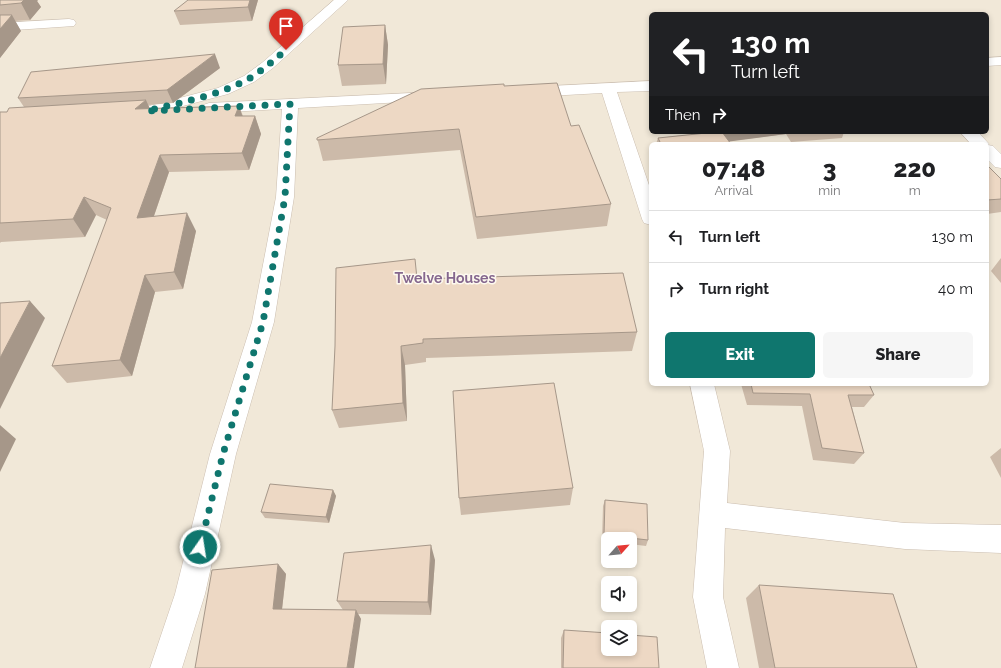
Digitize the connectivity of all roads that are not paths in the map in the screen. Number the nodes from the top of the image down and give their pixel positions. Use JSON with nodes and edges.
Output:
{"nodes":[{"id":1,"x":342,"y":0,"type":"edge"},
{"id":2,"x":69,"y":23,"type":"dead end"},
{"id":3,"x":0,"y":27,"type":"edge"},
{"id":4,"x":1001,"y":61,"type":"edge"},
{"id":5,"x":989,"y":62,"type":"edge"},
{"id":6,"x":649,"y":86,"type":"edge"},
{"id":7,"x":608,"y":88,"type":"junction"},
{"id":8,"x":515,"y":93,"type":"edge"},
{"id":9,"x":445,"y":96,"type":"edge"},
{"id":10,"x":290,"y":104,"type":"junction"},
{"id":11,"x":970,"y":134,"type":"edge"},
{"id":12,"x":979,"y":142,"type":"edge"},
{"id":13,"x":989,"y":152,"type":"edge"},
{"id":14,"x":1001,"y":163,"type":"edge"},
{"id":15,"x":649,"y":213,"type":"edge"},
{"id":16,"x":702,"y":386,"type":"edge"},
{"id":17,"x":712,"y":514,"type":"junction"},
{"id":18,"x":1001,"y":539,"type":"edge"},
{"id":19,"x":166,"y":668,"type":"edge"},
{"id":20,"x":722,"y":668,"type":"edge"}],
"edges":[{"from":1,"to":10,"type":"street"},
{"from":2,"to":3,"type":"street"},
{"from":4,"to":5,"type":"street"},
{"from":6,"to":7,"type":"street"},
{"from":7,"to":8,"type":"street"},
{"from":7,"to":15,"type":"street"},
{"from":9,"to":10,"type":"street"},
{"from":10,"to":19,"type":"street"},
{"from":11,"to":12,"type":"street"},
{"from":13,"to":14,"type":"street"},
{"from":16,"to":17,"type":"street"},
{"from":17,"to":18,"type":"street"},
{"from":17,"to":20,"type":"street"}]}
